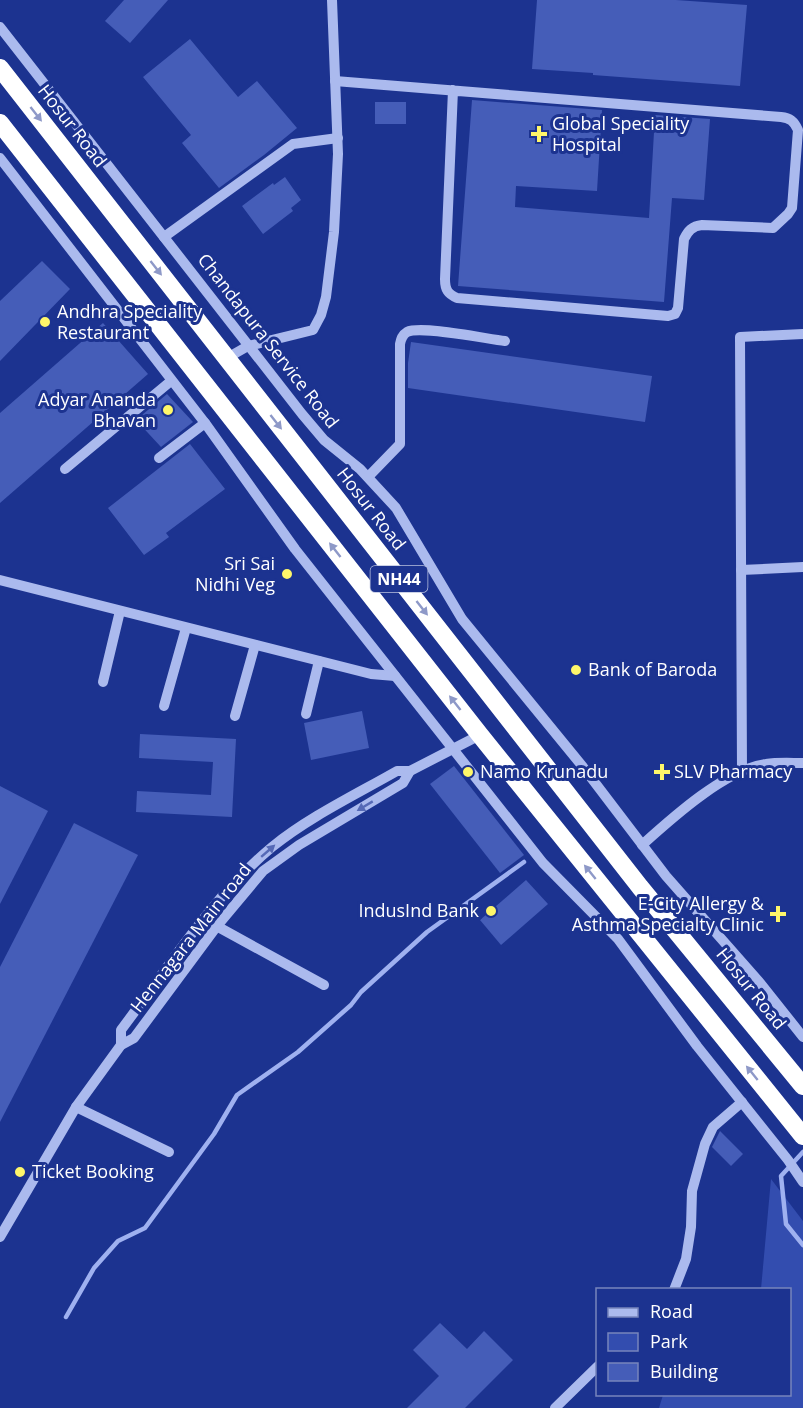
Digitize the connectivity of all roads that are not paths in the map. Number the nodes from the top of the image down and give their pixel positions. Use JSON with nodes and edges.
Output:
{"nodes":[{"id":1,"x":332,"y":0,"type":"edge"},
{"id":2,"x":0,"y":27,"type":"edge"},
{"id":3,"x":0,"y":68,"type":"edge"},
{"id":4,"x":335,"y":81,"type":"junction"},
{"id":5,"x":453,"y":90,"type":"junction"},
{"id":6,"x":0,"y":123,"type":"edge"},
{"id":7,"x":338,"y":138,"type":"junction"},
{"id":8,"x":0,"y":158,"type":"edge"},
{"id":9,"x":164,"y":237,"type":"junction"},
{"id":10,"x":803,"y":334,"type":"edge"},
{"id":11,"x":505,"y":341,"type":"dead end"},
{"id":12,"x":248,"y":346,"type":"junction"},
{"id":13,"x":226,"y":358,"type":"junction"},
{"id":14,"x":171,"y":381,"type":"junction"},
{"id":15,"x":205,"y":423,"type":"junction"},
{"id":16,"x":159,"y":458,"type":"dead end"},
{"id":17,"x":65,"y":469,"type":"dead end"},
{"id":18,"x":368,"y":477,"type":"junction"},
{"id":19,"x":803,"y":567,"type":"edge"},
{"id":20,"x":741,"y":570,"type":"junction"},
{"id":21,"x":0,"y":580,"type":"edge"},
{"id":22,"x":120,"y":611,"type":"junction"},
{"id":23,"x":186,"y":628,"type":"junction"},
{"id":24,"x":255,"y":645,"type":"junction"},
{"id":25,"x":319,"y":661,"type":"junction"},
{"id":26,"x":395,"y":676,"type":"junction"},
{"id":27,"x":103,"y":682,"type":"dead end"},
{"id":28,"x":164,"y":706,"type":"dead end"},
{"id":29,"x":306,"y":714,"type":"dead end"},
{"id":30,"x":236,"y":716,"type":"dead end"},
{"id":31,"x":480,"y":735,"type":"junction"},
{"id":32,"x":454,"y":750,"type":"junction"},
{"id":33,"x":803,"y":763,"type":"edge"},
{"id":34,"x":742,"y":770,"type":"junction"},
{"id":35,"x":410,"y":771,"type":"junction"},
{"id":36,"x":642,"y":845,"type":"junction"},
{"id":37,"x":205,"y":919,"type":"junction"},
{"id":38,"x":217,"y":926,"type":"junction"},
{"id":39,"x":324,"y":985,"type":"dead end"},
{"id":40,"x":803,"y":1037,"type":"edge"},
{"id":41,"x":121,"y":1046,"type":"junction"},
{"id":42,"x":803,"y":1086,"type":"edge"},
{"id":43,"x":742,"y":1102,"type":"junction"},
{"id":44,"x":76,"y":1107,"type":"junction"},
{"id":45,"x":803,"y":1136,"type":"edge"},
{"id":46,"x":169,"y":1152,"type":"dead end"},
{"id":47,"x":803,"y":1182,"type":"edge"},
{"id":48,"x":0,"y":1237,"type":"edge"},
{"id":49,"x":675,"y":1288,"type":"edge"},
{"id":50,"x":596,"y":1367,"type":"edge"},
{"id":51,"x":555,"y":1408,"type":"edge"}],
"edges":[{"from":1,"to":4,"type":"street"},
{"from":2,"to":9,"type":"street","name":"Chandapura Service Road"},
{"from":3,"to":13,"type":"highway","name":"Hosur Road","number":"NH44","one_way":true},
{"from":4,"to":5,"type":"street"},
{"from":4,"to":7,"type":"street"},
{"from":5,"to":5,"type":"street"},
{"from":31,"to":6,"type":"highway","number":"NH44","one_way":true},
{"from":7,"to":9,"type":"street"},
{"from":7,"to":12,"type":"street"},
{"from":8,"to":14,"type":"street"},
{"from":9,"to":12,"type":"street","name":"Chandapura Service Road"},
{"from":10,"to":20,"type":"street"},
{"from":11,"to":18,"type":"street"},
{"from":12,"to":13,"type":"street"},
{"from":12,"to":18,"type":"street","name":"Chandapura Service Road"},
{"from":13,"to":42,"type":"highway","name":"Hosur Road","number":"NH44","one_way":true},
{"from":14,"to":15,"type":"street"},
{"from":14,"to":17,"type":"street"},
{"from":15,"to":16,"type":"street"},
{"from":15,"to":26,"type":"street"},
{"from":18,"to":36,"type":"street","name":"Chandapura Service Road"},
{"from":19,"to":20,"type":"street"},
{"from":20,"to":34,"type":"street"},
{"from":21,"to":22,"type":"street"},
{"from":22,"to":23,"type":"street"},
{"from":22,"to":27,"type":"street"},
{"from":23,"to":24,"type":"street"},
{"from":23,"to":28,"type":"street"},
{"from":24,"to":25,"type":"street"},
{"from":24,"to":30,"type":"street"},
{"from":25,"to":26,"type":"street"},
{"from":25,"to":29,"type":"street"},
{"from":26,"to":32,"type":"street"},
{"from":31,"to":32,"type":"street","name":"Hennagara Main road"},
{"from":45,"to":31,"type":"highway","number":"NH44","one_way":true},
{"from":32,"to":35,"type":"street","name":"Hennagara Main road"},
{"from":32,"to":43,"type":"street"},
{"from":33,"to":34,"type":"street"},
{"from":34,"to":36,"type":"street"},
{"from":37,"to":35,"type":"street","one_way":true},
{"from":35,"to":38,"type":"street","name":"Hennagara Main road","one_way":true},
{"from":36,"to":40,"type":"street","name":"Chandapura Service Road"},
{"from":37,"to":38,"type":"street"},
{"from":37,"to":41,"type":"street"},
{"from":38,"to":39,"type":"street"},
{"from":38,"to":41,"type":"street","name":"Hennagara Main road"},
{"from":41,"to":44,"type":"street","name":"Hennagara Main road"},
{"from":43,"to":47,"type":"street"},
{"from":43,"to":49,"type":"street"},
{"from":44,"to":46,"type":"street"},
{"from":44,"to":48,"type":"street","name":"Hennagara Main road"},
{"from":50,"to":51,"type":"street"}]}
